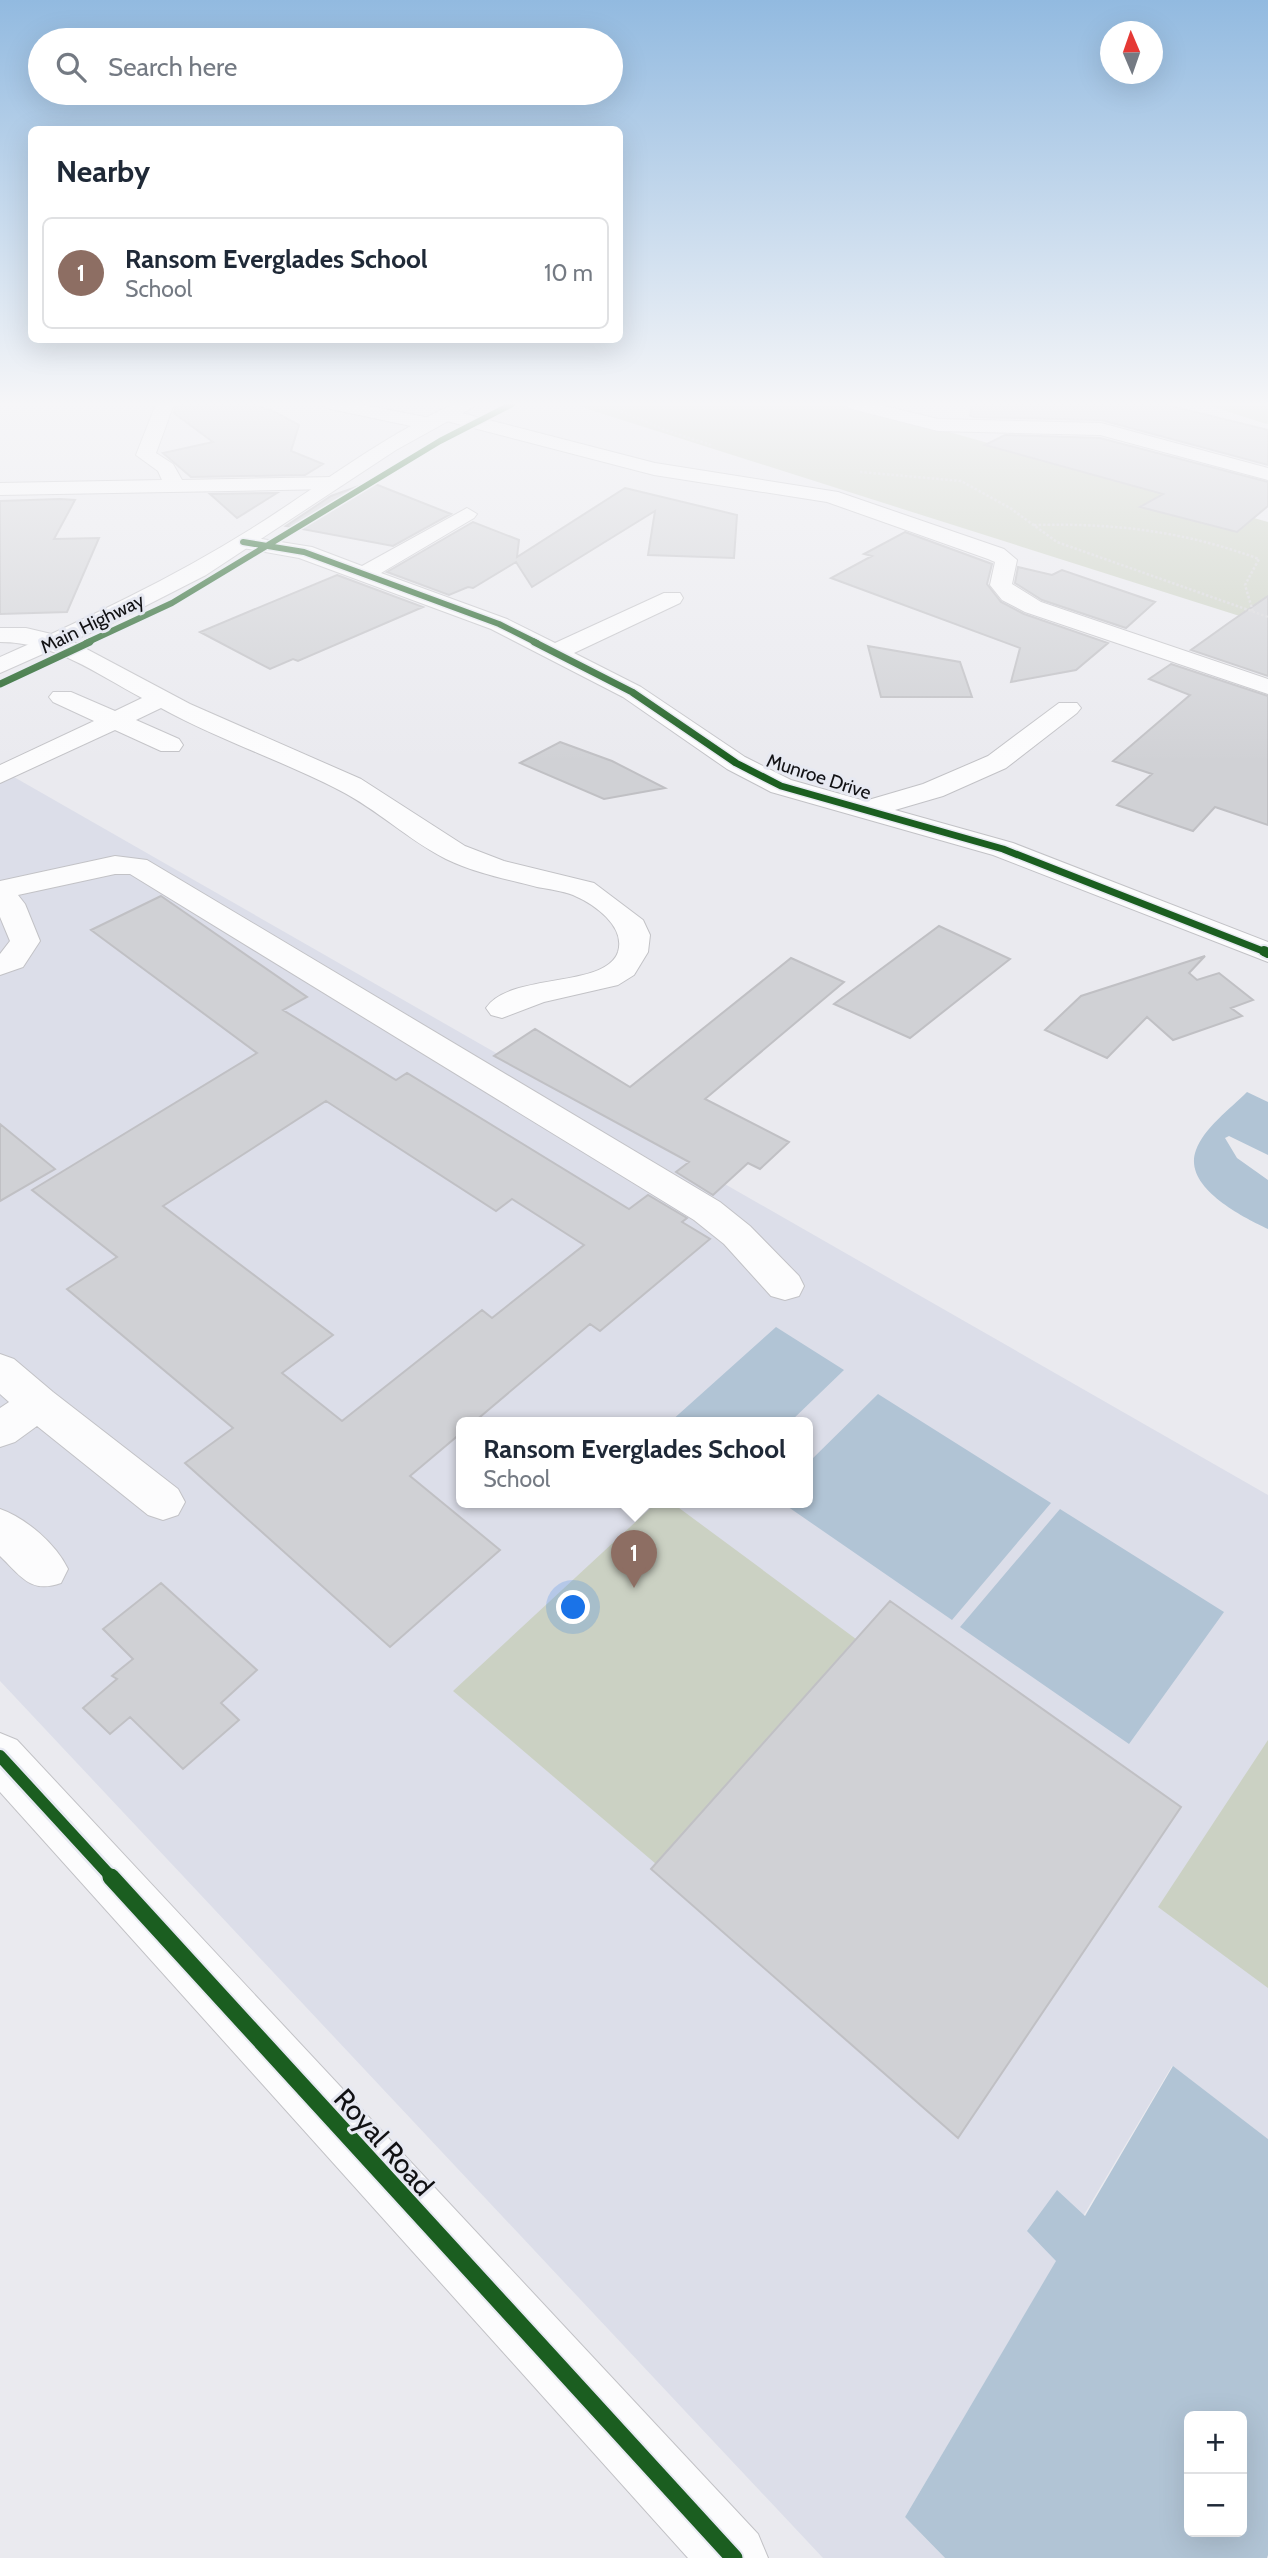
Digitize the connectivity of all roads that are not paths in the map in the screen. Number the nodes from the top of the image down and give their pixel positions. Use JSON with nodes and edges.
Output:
{"nodes":[{"id":1,"x":273,"y":523,"type":"edge"},
{"id":2,"x":451,"y":523,"type":"edge"},
{"id":3,"x":909,"y":523,"type":"edge"},
{"id":4,"x":251,"y":538,"type":"junction"},
{"id":5,"x":365,"y":573,"type":"junction"},
{"id":6,"x":672,"y":598,"type":"dead end"},
{"id":7,"x":0,"y":635,"type":"edge"},
{"id":8,"x":64,"y":647,"type":"junction"},
{"id":9,"x":554,"y":653,"type":"junction"},
{"id":10,"x":0,"y":666,"type":"edge"},
{"id":11,"x":1268,"y":687,"type":"edge"},
{"id":12,"x":62,"y":697,"type":"dead end"},
{"id":13,"x":161,"y":699,"type":"junction"},
{"id":14,"x":1068,"y":708,"type":"dead end"},
{"id":15,"x":114,"y":721,"type":"junction"},
{"id":16,"x":170,"y":745,"type":"dead end"},
{"id":17,"x":0,"y":775,"type":"edge"},
{"id":18,"x":865,"y":810,"type":"junction"},
{"id":19,"x":0,"y":890,"type":"edge"},
{"id":20,"x":0,"y":895,"type":"edge"},
{"id":21,"x":1268,"y":953,"type":"edge"},
{"id":22,"x":0,"y":966,"type":"edge"},
{"id":23,"x":502,"y":1008,"type":"dead end"},
{"id":24,"x":785,"y":1286,"type":"dead end"},
{"id":25,"x":0,"y":1370,"type":"edge"},
{"id":26,"x":38,"y":1404,"type":"junction"},
{"id":27,"x":0,"y":1430,"type":"edge"},
{"id":28,"x":163,"y":1502,"type":"dead end"},
{"id":29,"x":0,"y":1528,"type":"edge"},
{"id":30,"x":45,"y":1569,"type":"dead end"},
{"id":31,"x":0,"y":1756,"type":"edge"},
{"id":32,"x":734,"y":2558,"type":"edge"}],
"edges":[{"from":1,"to":4,"type":"street","name":"Main Highway"},
{"from":2,"to":5,"type":"street"},
{"from":3,"to":11,"type":"street"},
{"from":4,"to":5,"type":"street","name":"Munroe Drive"},
{"from":4,"to":8,"type":"street","name":"Main Highway"},
{"from":5,"to":9,"type":"street","name":"Munroe Drive"},
{"from":6,"to":9,"type":"street"},
{"from":7,"to":8,"type":"street"},
{"from":8,"to":10,"type":"street","name":"Main Highway"},
{"from":8,"to":13,"type":"street"},
{"from":9,"to":18,"type":"street","name":"Munroe Drive"},
{"from":12,"to":15,"type":"street"},
{"from":13,"to":15,"type":"street"},
{"from":13,"to":23,"type":"street"},
{"from":14,"to":18,"type":"street"},
{"from":15,"to":16,"type":"street"},
{"from":15,"to":17,"type":"street"},
{"from":18,"to":21,"type":"street","name":"Munroe Drive"},
{"from":19,"to":24,"type":"street"},
{"from":20,"to":22,"type":"street"},
{"from":25,"to":26,"type":"street"},
{"from":26,"to":27,"type":"street"},
{"from":26,"to":28,"type":"street"},
{"from":29,"to":30,"type":"street"},
{"from":31,"to":32,"type":"street","name":"Royal Road"}]}
